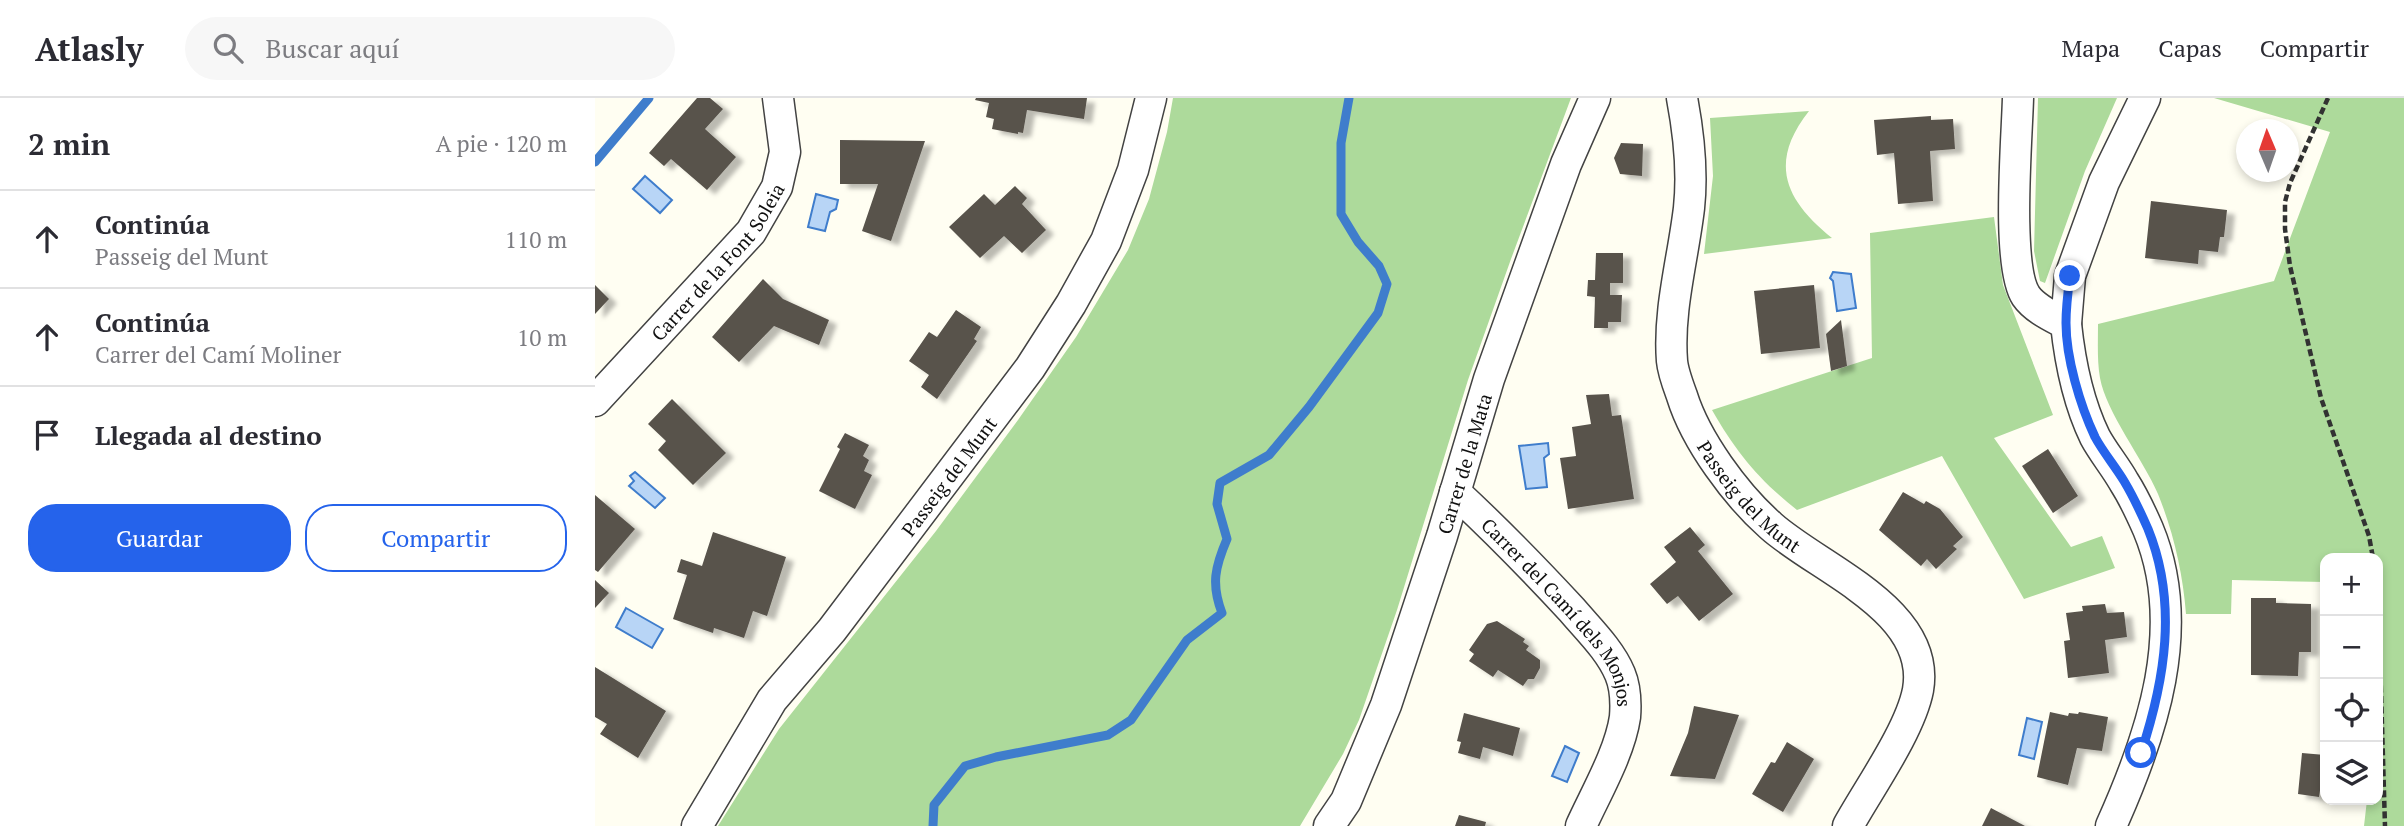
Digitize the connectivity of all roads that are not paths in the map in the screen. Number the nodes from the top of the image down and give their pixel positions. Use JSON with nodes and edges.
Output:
{"nodes":[{"id":1,"x":778,"y":98,"type":"edge"},
{"id":2,"x":1151,"y":98,"type":"edge"},
{"id":3,"x":1595,"y":98,"type":"edge"},
{"id":4,"x":1682,"y":98,"type":"edge"},
{"id":5,"x":2018,"y":98,"type":"edge"},
{"id":6,"x":2145,"y":98,"type":"edge"},
{"id":7,"x":2066,"y":324,"type":"junction"},
{"id":8,"x":595,"y":401,"type":"edge"},
{"id":9,"x":1455,"y":492,"type":"junction"},
{"id":10,"x":697,"y":826,"type":"edge"},
{"id":11,"x":1329,"y":826,"type":"edge"},
{"id":12,"x":1581,"y":826,"type":"edge"},
{"id":13,"x":1849,"y":826,"type":"edge"},
{"id":14,"x":2111,"y":826,"type":"edge"}],
"edges":[{"from":1,"to":8,"type":"street","name":"Carrer de la Font Soleia"},
{"from":2,"to":10,"type":"street","name":"Passeig del Munt"},
{"from":3,"to":9,"type":"street","name":"Carrer de la Mata"},
{"from":4,"to":13,"type":"street","name":"Passeig del Munt"},
{"from":5,"to":7,"type":"street"},
{"from":6,"to":7,"type":"street"},
{"from":7,"to":14,"type":"street"},
{"from":9,"to":11,"type":"street","name":"Carrer de la Mata"},
{"from":9,"to":12,"type":"street","name":"Carrer del Camí dels Monjos"}]}
